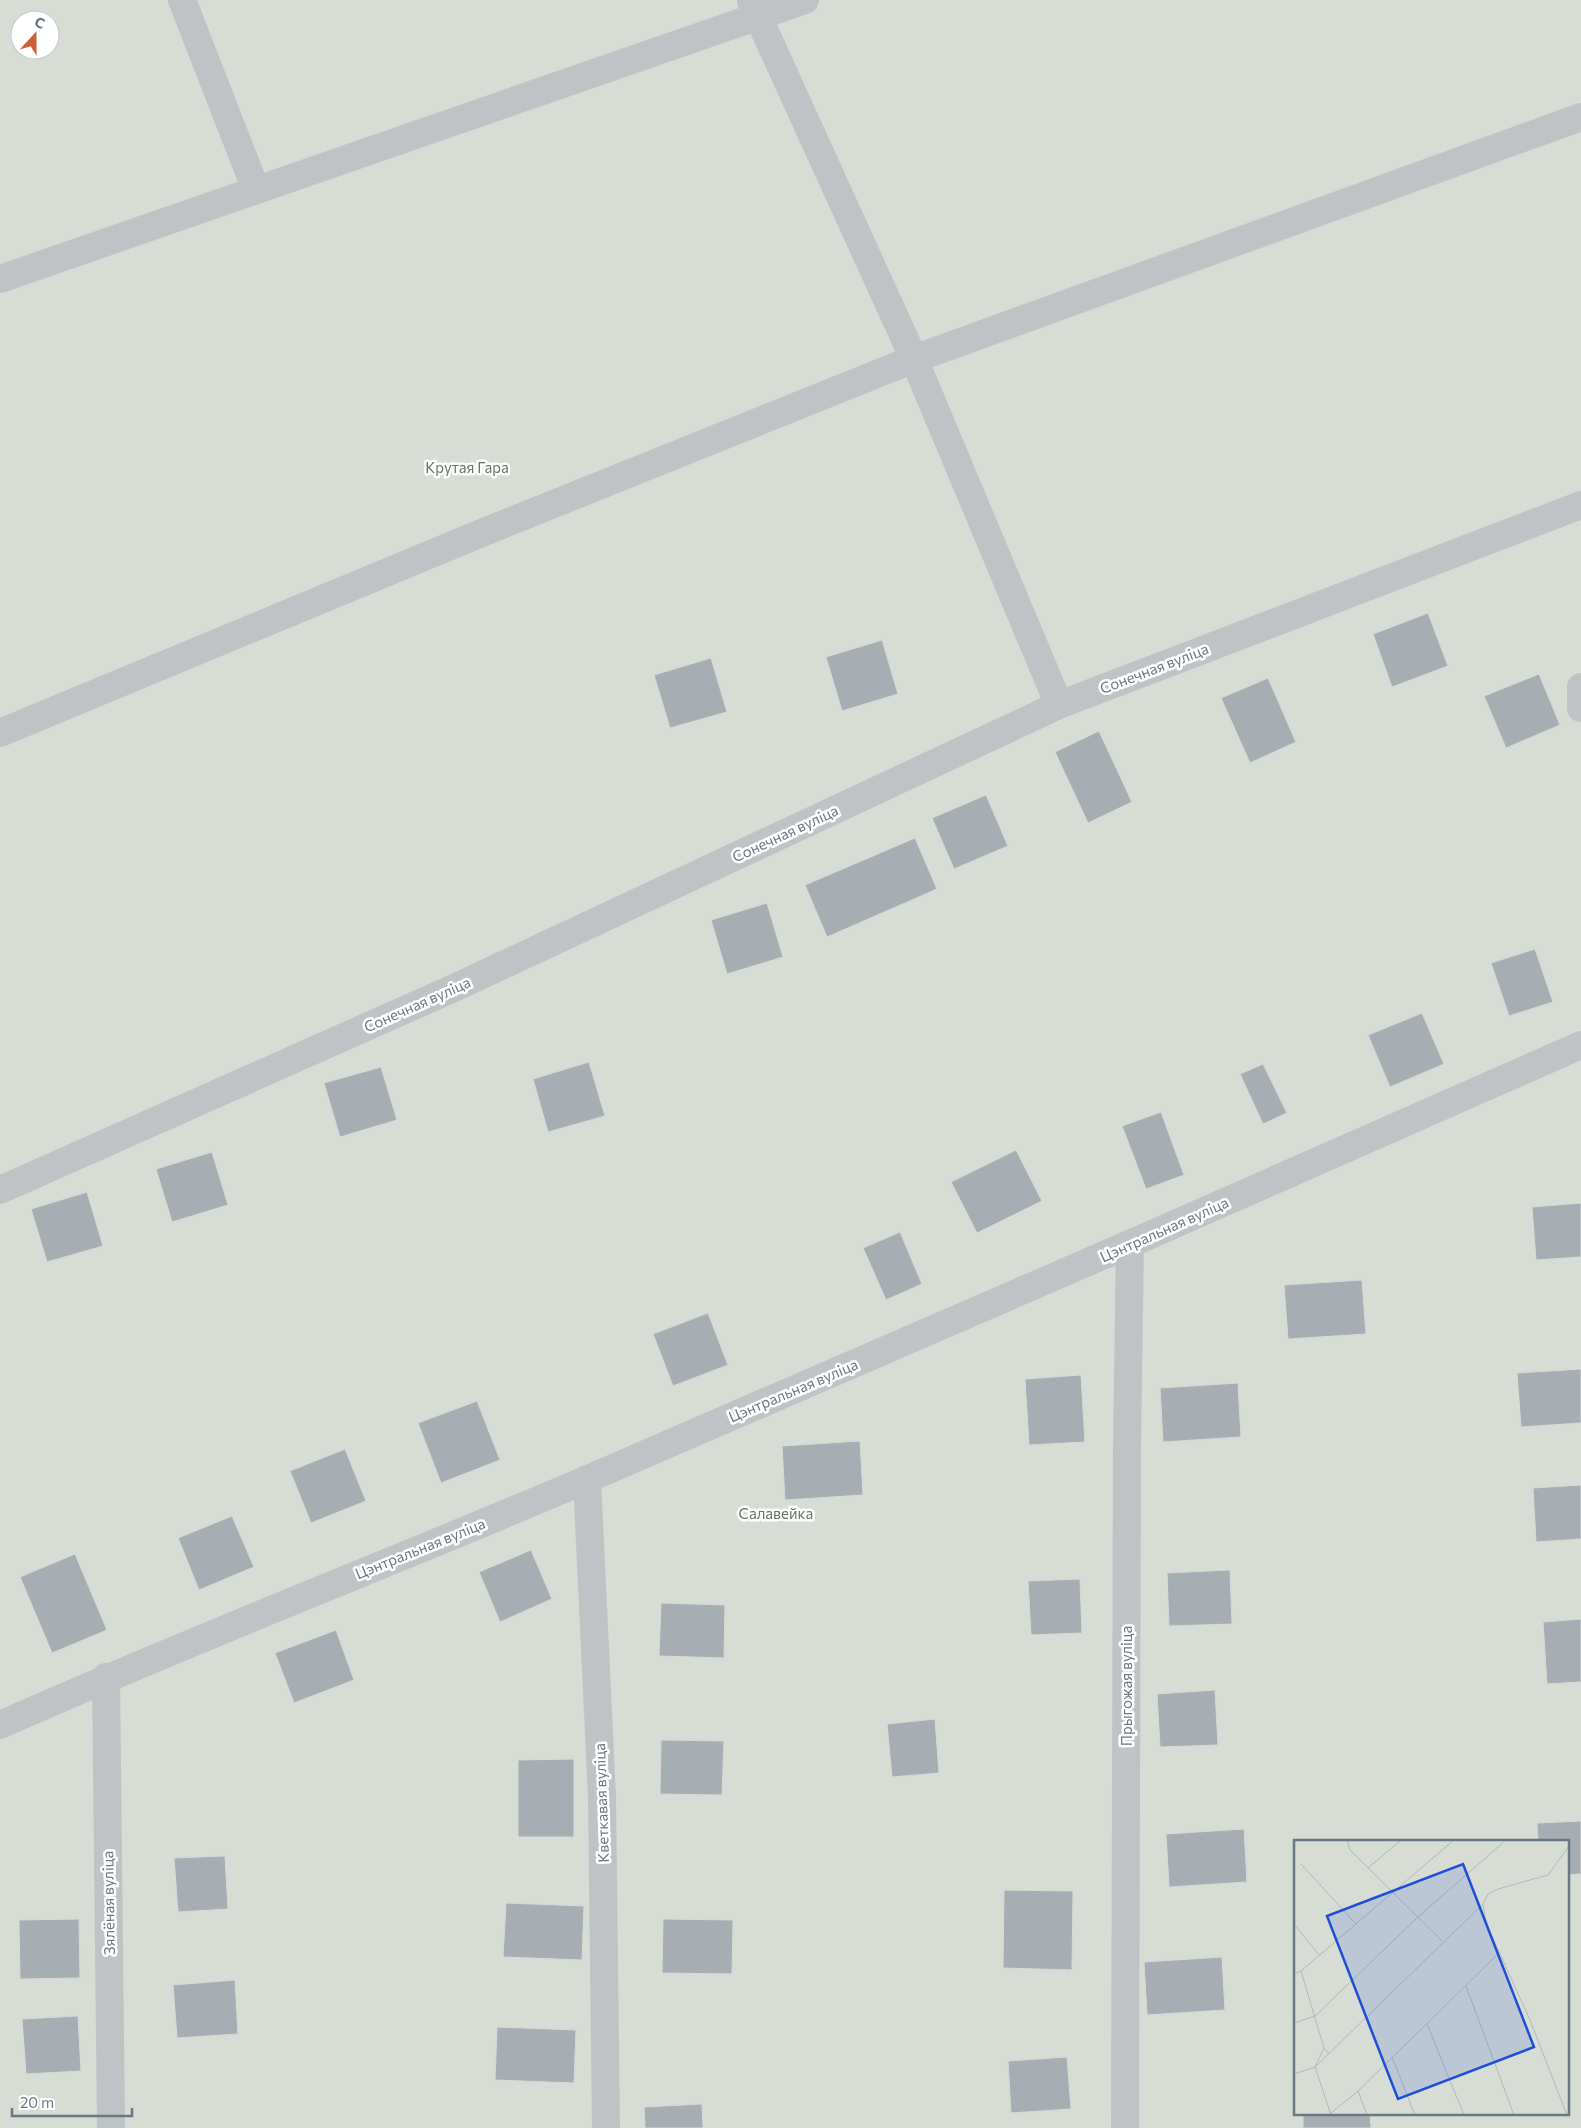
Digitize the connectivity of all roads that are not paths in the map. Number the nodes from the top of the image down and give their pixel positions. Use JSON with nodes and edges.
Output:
{"nodes":[{"id":1,"x":182,"y":0,"type":"edge"},
{"id":2,"x":805,"y":0,"type":"edge"},
{"id":3,"x":754,"y":8,"type":"edge"},
{"id":4,"x":1581,"y":117,"type":"edge"},
{"id":5,"x":256,"y":190,"type":"junction"},
{"id":6,"x":0,"y":279,"type":"edge"},
{"id":7,"x":914,"y":359,"type":"junction"},
{"id":8,"x":1581,"y":505,"type":"edge"},
{"id":9,"x":1581,"y":687,"type":"edge"},
{"id":10,"x":1059,"y":705,"type":"junction"},
{"id":11,"x":1581,"y":708,"type":"edge"},
{"id":12,"x":0,"y":733,"type":"edge"},
{"id":13,"x":1581,"y":1045,"type":"edge"},
{"id":14,"x":0,"y":1190,"type":"edge"},
{"id":15,"x":1130,"y":1244,"type":"junction"},
{"id":16,"x":587,"y":1479,"type":"junction"},
{"id":17,"x":106,"y":1678,"type":"junction"},
{"id":18,"x":0,"y":1725,"type":"edge"},
{"id":19,"x":111,"y":2128,"type":"edge"},
{"id":20,"x":606,"y":2128,"type":"edge"},
{"id":21,"x":1125,"y":2128,"type":"edge"}],
"edges":[{"from":1,"to":5,"type":"street"},
{"from":2,"to":3,"type":"street"},
{"from":3,"to":5,"type":"street"},
{"from":3,"to":7,"type":"street"},
{"from":4,"to":7,"type":"street"},
{"from":5,"to":6,"type":"street"},
{"from":7,"to":10,"type":"street"},
{"from":7,"to":12,"type":"street"},
{"from":8,"to":10,"type":"street","name":"Сонечная вуліца"},
{"from":9,"to":11,"type":"street"},
{"from":10,"to":14,"type":"street","name":"Сонечная вуліца"},
{"from":13,"to":15,"type":"street","name":"Цэнтральная вуліца"},
{"from":15,"to":16,"type":"street","name":"Цэнтральная вуліца"},
{"from":15,"to":21,"type":"street","name":"Прыгожая вуліца"},
{"from":16,"to":17,"type":"street","name":"Цэнтральная вуліца"},
{"from":16,"to":20,"type":"street","name":"Кветкавая вуліца"},
{"from":17,"to":18,"type":"street","name":"Цэнтральная вуліца"},
{"from":17,"to":19,"type":"street","name":"Зялёная вуліца"}]}
